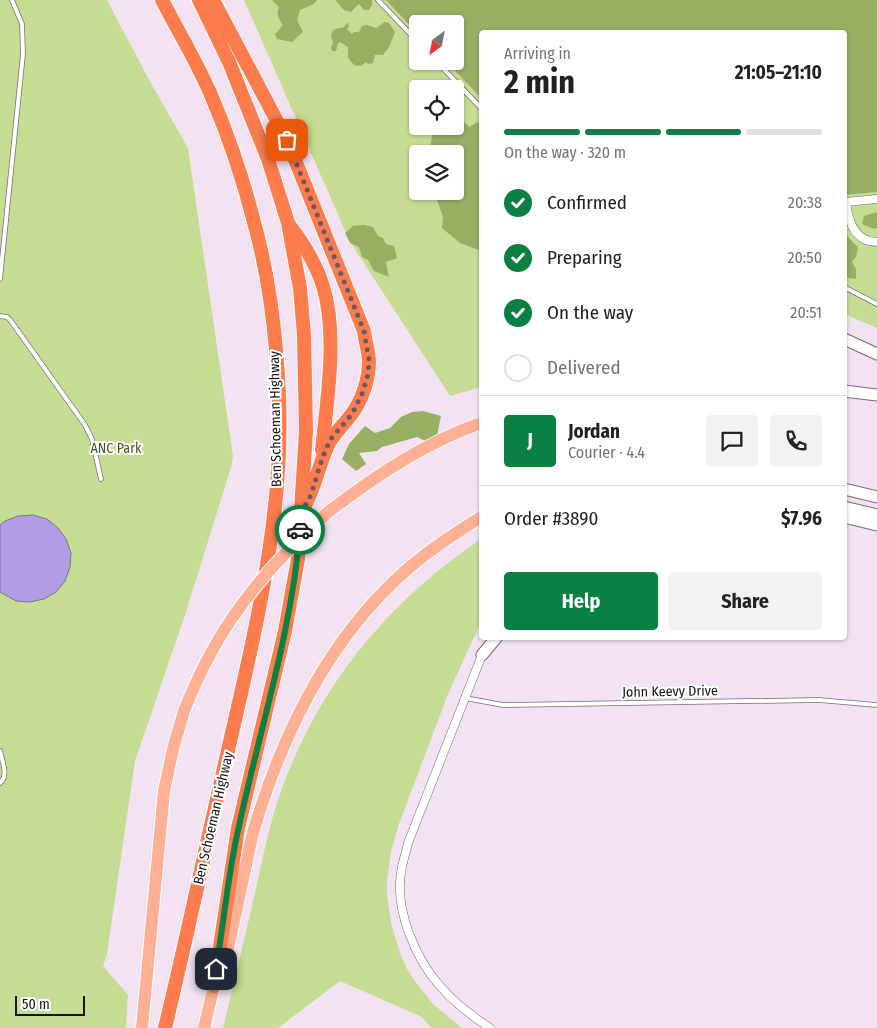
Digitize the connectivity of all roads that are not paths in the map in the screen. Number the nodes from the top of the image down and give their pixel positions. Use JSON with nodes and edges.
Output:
{"nodes":[{"id":1,"x":12,"y":0,"type":"edge"},
{"id":2,"x":162,"y":0,"type":"edge"},
{"id":3,"x":199,"y":0,"type":"edge"},
{"id":4,"x":213,"y":0,"type":"edge"},
{"id":5,"x":378,"y":0,"type":"edge"},
{"id":6,"x":409,"y":33,"type":"edge"},
{"id":7,"x":445,"y":70,"type":"edge"},
{"id":8,"x":479,"y":106,"type":"edge"},
{"id":9,"x":877,"y":199,"type":"edge"},
{"id":10,"x":847,"y":202,"type":"edge"},
{"id":11,"x":847,"y":211,"type":"edge"},
{"id":12,"x":288,"y":224,"type":"junction"},
{"id":13,"x":877,"y":242,"type":"edge"},
{"id":14,"x":0,"y":279,"type":"edge"},
{"id":15,"x":847,"y":289,"type":"edge"},
{"id":16,"x":877,"y":304,"type":"edge"},
{"id":17,"x":0,"y":316,"type":"edge"},
{"id":18,"x":847,"y":340,"type":"edge"},
{"id":19,"x":877,"y":354,"type":"edge"},
{"id":20,"x":847,"y":391,"type":"edge"},
{"id":21,"x":877,"y":395,"type":"edge"},
{"id":22,"x":479,"y":425,"type":"edge"},
{"id":23,"x":322,"y":459,"type":"junction"},
{"id":24,"x":101,"y":479,"type":"dead end"},
{"id":25,"x":847,"y":490,"type":"edge"},
{"id":26,"x":877,"y":497,"type":"edge"},
{"id":27,"x":847,"y":508,"type":"edge"},
{"id":28,"x":302,"y":511,"type":"junction"},
{"id":29,"x":877,"y":515,"type":"edge"},
{"id":30,"x":479,"y":518,"type":"edge"},
{"id":31,"x":847,"y":518,"type":"edge"},
{"id":32,"x":877,"y":525,"type":"edge"},
{"id":33,"x":488,"y":640,"type":"edge"},
{"id":34,"x":494,"y":640,"type":"edge"},
{"id":35,"x":482,"y":654,"type":"junction"},
{"id":36,"x":465,"y":698,"type":"junction"},
{"id":37,"x":877,"y":705,"type":"edge"},
{"id":38,"x":0,"y":751,"type":"edge"},
{"id":39,"x":0,"y":784,"type":"edge"},
{"id":40,"x":214,"y":986,"type":"junction"},
{"id":41,"x":142,"y":1028,"type":"edge"},
{"id":42,"x":165,"y":1028,"type":"edge"},
{"id":43,"x":204,"y":1028,"type":"edge"},
{"id":44,"x":490,"y":1028,"type":"edge"}],
"edges":[{"from":1,"to":14,"type":"lane"},
{"from":2,"to":42,"type":"highway","name":"Ben Schoeman Highway"},
{"from":3,"to":12,"type":"highway","name":"Ben Schoeman Highway"},
{"from":4,"to":23,"type":"highway"},
{"from":5,"to":6,"type":"lane"},
{"from":7,"to":8,"type":"lane"},
{"from":9,"to":10,"type":"street"},
{"from":11,"to":13,"type":"street"},
{"from":12,"to":23,"type":"highway"},
{"from":12,"to":28,"type":"highway","name":"Ben Schoeman Highway"},
{"from":15,"to":16,"type":"lane"},
{"from":17,"to":24,"type":"lane"},
{"from":18,"to":19,"type":"main road"},
{"from":20,"to":21,"type":"main road"},
{"from":22,"to":41,"type":"main road","bridge":true},
{"from":23,"to":28,"type":"highway"},
{"from":25,"to":26,"type":"main road"},
{"from":27,"to":29,"type":"main road"},
{"from":28,"to":40,"type":"highway","name":"Ben Schoeman Highway"},
{"from":30,"to":40,"type":"main road"},
{"from":31,"to":32,"type":"main road"},
{"from":33,"to":35,"type":"main road"},
{"from":34,"to":35,"type":"main road"},
{"from":35,"to":36,"type":"street"},
{"from":36,"to":37,"type":"lane","name":"John Keevy Drive"},
{"from":36,"to":44,"type":"street"},
{"from":38,"to":39,"type":"lane"},
{"from":40,"to":43,"type":"main road","name":"Ben Schoeman Highway"}]}
